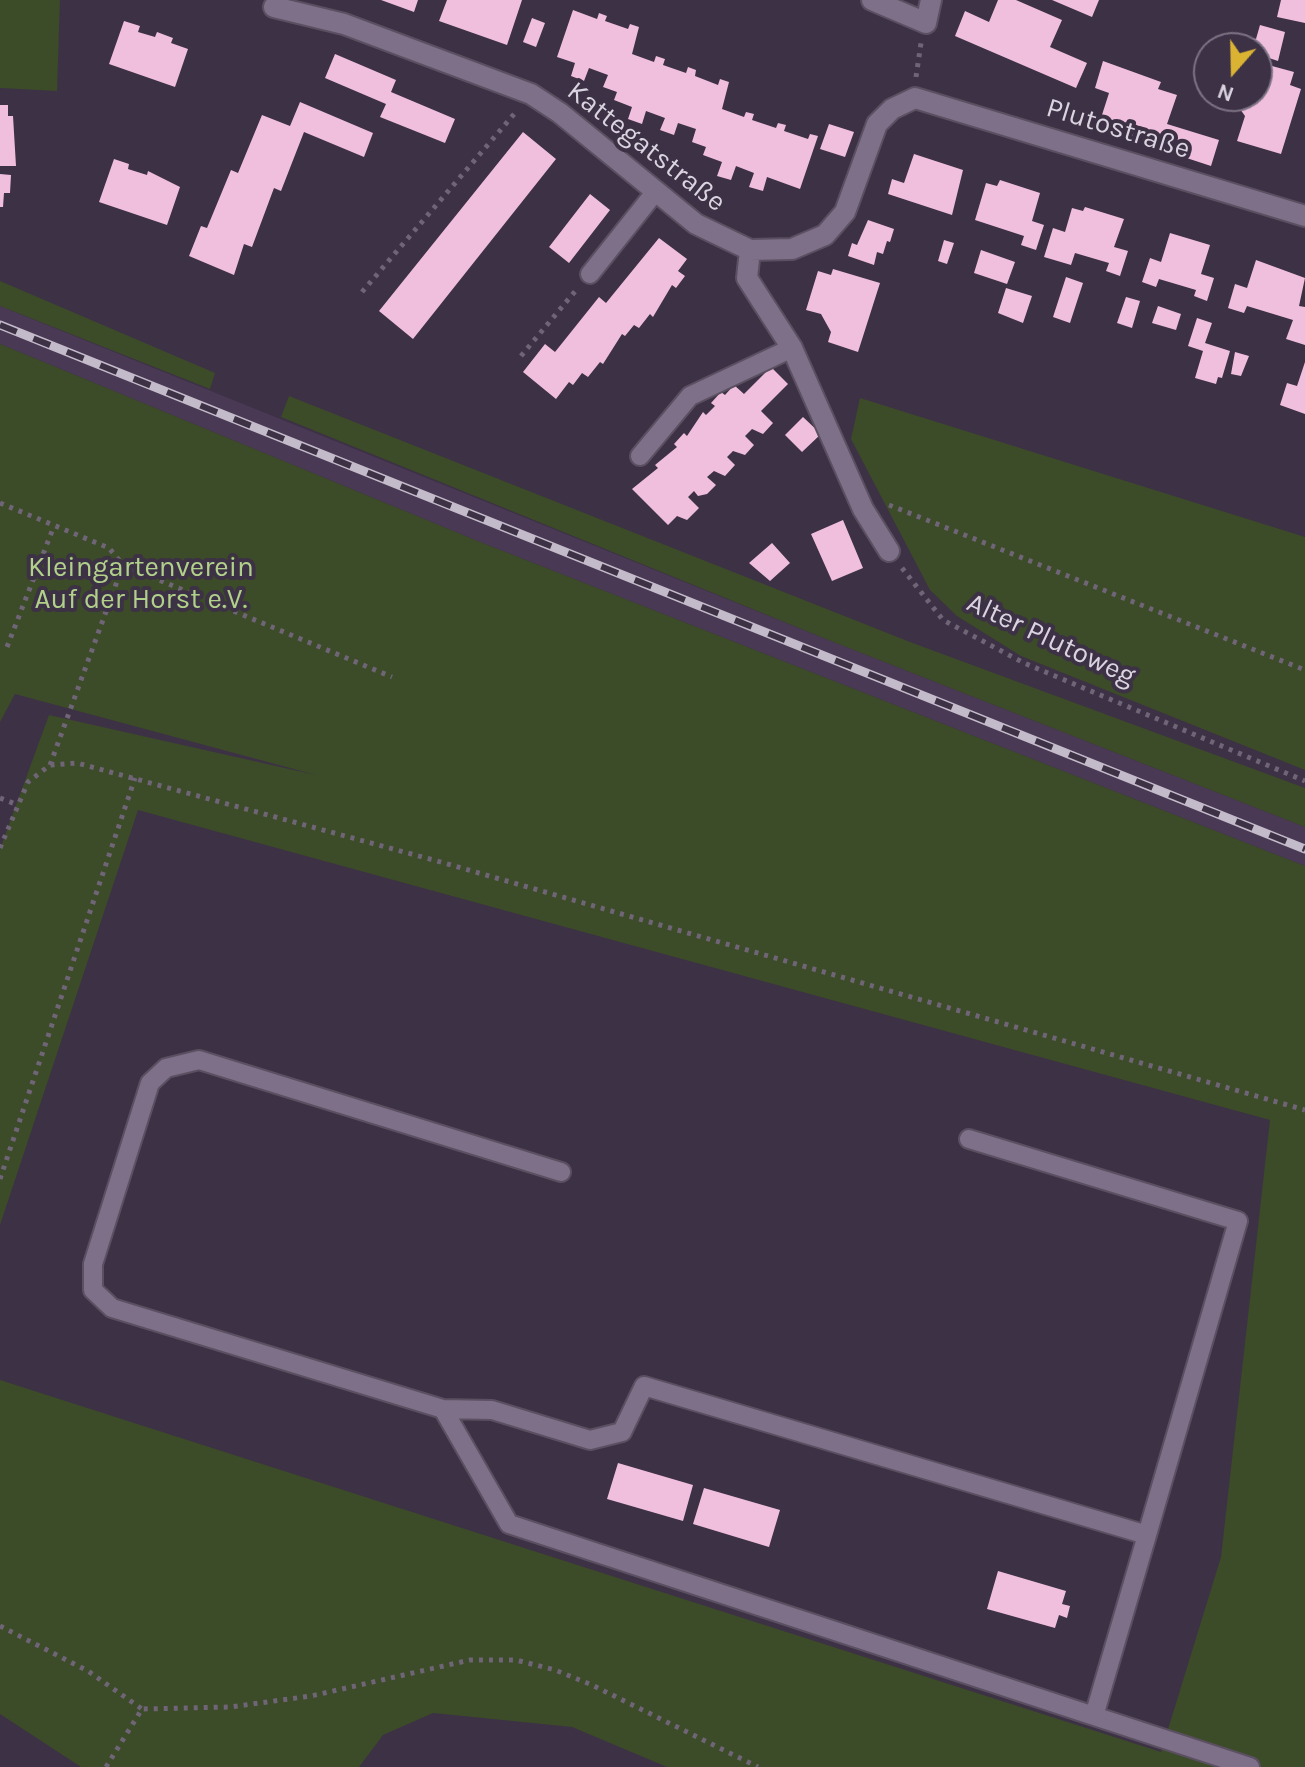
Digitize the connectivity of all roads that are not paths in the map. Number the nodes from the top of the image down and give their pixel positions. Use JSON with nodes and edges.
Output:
{"nodes":[{"id":1,"x":872,"y":0,"type":"edge"},
{"id":2,"x":931,"y":0,"type":"edge"},
{"id":3,"x":268,"y":3,"type":"edge"},
{"id":4,"x":915,"y":98,"type":"joint"},
{"id":5,"x":656,"y":191,"type":"junction"},
{"id":6,"x":1305,"y":216,"type":"edge"},
{"id":7,"x":750,"y":250,"type":"junction"},
{"id":8,"x":590,"y":274,"type":"road end"},
{"id":9,"x":792,"y":348,"type":"junction"},
{"id":10,"x":640,"y":456,"type":"dead end"},
{"id":11,"x":889,"y":551,"type":"road end"},
{"id":12,"x":969,"y":1139,"type":"dead end"},
{"id":13,"x":561,"y":1172,"type":"dead end"},
{"id":14,"x":443,"y":1409,"type":"junction"},
{"id":15,"x":1147,"y":1535,"type":"junction"},
{"id":16,"x":1094,"y":1716,"type":"junction"},
{"id":17,"x":1250,"y":1767,"type":"edge"}],
"edges":[{"from":1,"to":2,"type":"street"},
{"from":3,"to":5,"type":"street","name":"Kattegatstraße"},
{"from":4,"to":6,"type":"street","name":"Plutostraße"},
{"from":4,"to":7,"type":"street","name":"Kattegatstraße"},
{"from":5,"to":7,"type":"street","name":"Kattegatstraße"},
{"from":5,"to":8,"type":"lane"},
{"from":7,"to":9,"type":"street"},
{"from":9,"to":10,"type":"lane"},
{"from":9,"to":11,"type":"street"},
{"from":12,"to":15,"type":"lane"},
{"from":13,"to":14,"type":"lane"},
{"from":14,"to":15,"type":"lane"},
{"from":14,"to":16,"type":"lane"},
{"from":15,"to":16,"type":"lane"},
{"from":16,"to":17,"type":"lane"}]}
